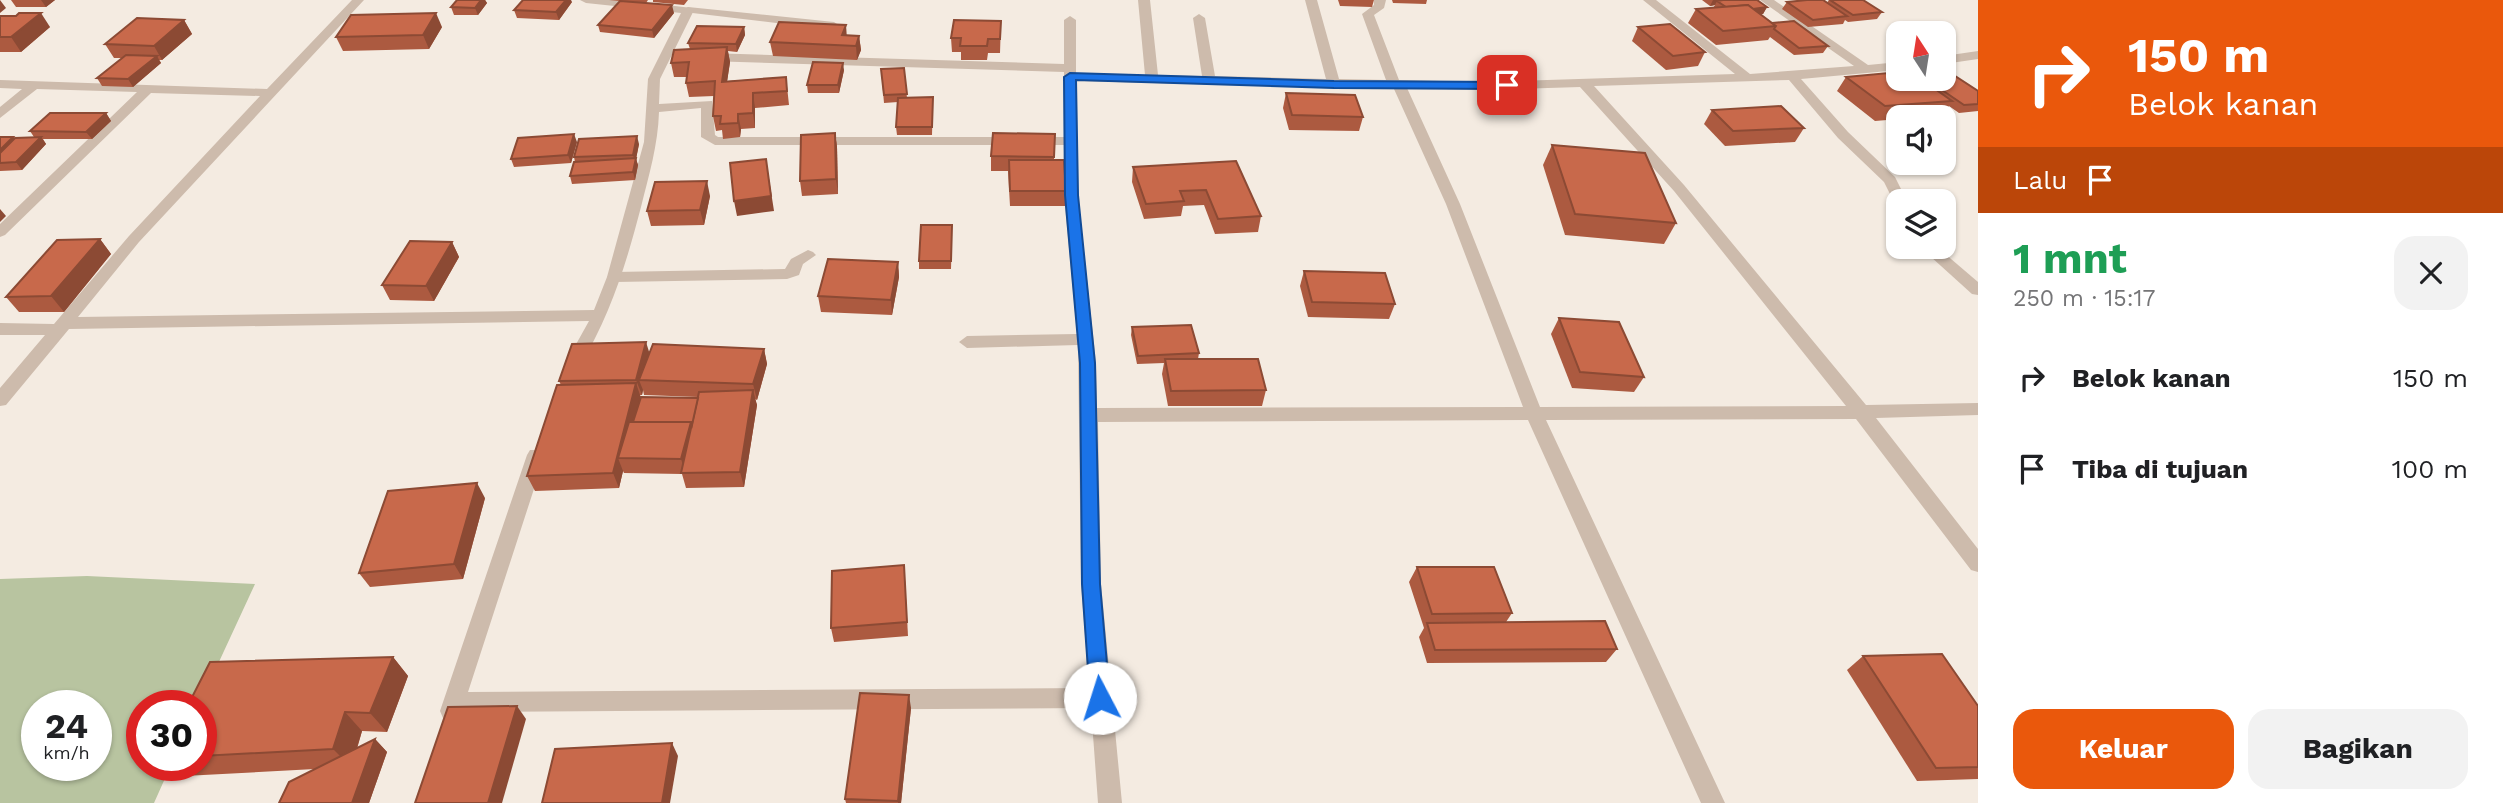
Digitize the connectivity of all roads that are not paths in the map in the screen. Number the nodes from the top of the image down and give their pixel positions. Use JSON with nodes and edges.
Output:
{"nodes":[{"id":1,"x":358,"y":0,"type":"edge"},
{"id":2,"x":586,"y":0,"type":"edge"},
{"id":3,"x":1144,"y":0,"type":"edge"},
{"id":4,"x":1311,"y":0,"type":"edge"},
{"id":5,"x":1380,"y":0,"type":"edge"},
{"id":6,"x":1649,"y":0,"type":"edge"},
{"id":7,"x":1766,"y":0,"type":"edge"},
{"id":8,"x":648,"y":3,"type":"edge"},
{"id":9,"x":688,"y":10,"type":"junction"},
{"id":10,"x":1199,"y":18,"type":"dead end"},
{"id":11,"x":1070,"y":20,"type":"dead end"},
{"id":12,"x":834,"y":26,"type":"edge"},
{"id":13,"x":1978,"y":55,"type":"edge"},
{"id":14,"x":693,"y":57,"type":"edge"},
{"id":15,"x":1956,"y":58,"type":"edge"},
{"id":16,"x":1886,"y":68,"type":"edge"},
{"id":17,"x":1867,"y":70,"type":"junction"},
{"id":18,"x":1070,"y":72,"type":"junction"},
{"id":19,"x":1792,"y":76,"type":"junction"},
{"id":20,"x":1746,"y":77,"type":"junction"},
{"id":21,"x":1152,"y":78,"type":"junction"},
{"id":22,"x":1209,"y":79,"type":"junction"},
{"id":23,"x":1584,"y":83,"type":"junction"},
{"id":24,"x":0,"y":84,"type":"edge"},
{"id":25,"x":1334,"y":84,"type":"junction"},
{"id":26,"x":34,"y":85,"type":"junction"},
{"id":27,"x":1397,"y":85,"type":"junction"},
{"id":28,"x":148,"y":89,"type":"junction"},
{"id":29,"x":273,"y":93,"type":"junction"},
{"id":30,"x":654,"y":108,"type":"junction"},
{"id":31,"x":0,"y":114,"type":"edge"},
{"id":32,"x":1069,"y":141,"type":"junction"},
{"id":33,"x":1894,"y":189,"type":"edge"},
{"id":34,"x":0,"y":232,"type":"edge"},
{"id":35,"x":808,"y":255,"type":"dead end"},
{"id":36,"x":1942,"y":259,"type":"edge"},
{"id":37,"x":615,"y":277,"type":"junction"},
{"id":38,"x":1978,"y":290,"type":"edge"},
{"id":39,"x":600,"y":315,"type":"junction"},
{"id":40,"x":62,"y":326,"type":"junction"},
{"id":41,"x":0,"y":329,"type":"edge"},
{"id":42,"x":1086,"y":339,"type":"junction"},
{"id":43,"x":967,"y":342,"type":"dead end"},
{"id":44,"x":564,"y":383,"type":"edge"},
{"id":45,"x":0,"y":400,"type":"edge"},
{"id":46,"x":1978,"y":409,"type":"edge"},
{"id":47,"x":1533,"y":411,"type":"junction"},
{"id":48,"x":1861,"y":412,"type":"junction"},
{"id":49,"x":1089,"y":415,"type":"junction"},
{"id":50,"x":545,"y":431,"type":"edge"},
{"id":51,"x":1978,"y":564,"type":"edge"},
{"id":52,"x":1100,"y":698,"type":"junction"},
{"id":53,"x":454,"y":702,"type":"junction"},
{"id":54,"x":444,"y":727,"type":"edge"},
{"id":55,"x":1110,"y":803,"type":"edge"},
{"id":56,"x":1713,"y":803,"type":"edge"}],
"edges":[{"from":1,"to":29,"type":"street"},
{"from":2,"to":8,"type":"street"},
{"from":3,"to":21,"type":"street"},
{"from":4,"to":25,"type":"street"},
{"from":5,"to":27,"type":"street"},
{"from":6,"to":20,"type":"street"},
{"from":7,"to":17,"type":"street"},
{"from":8,"to":9,"type":"street"},
{"from":9,"to":12,"type":"street"},
{"from":9,"to":30,"type":"street"},
{"from":10,"to":22,"type":"street"},
{"from":11,"to":18,"type":"street"},
{"from":13,"to":15,"type":"street"},
{"from":14,"to":18,"type":"street"},
{"from":16,"to":17,"type":"street"},
{"from":17,"to":19,"type":"street"},
{"from":18,"to":21,"type":"street"},
{"from":18,"to":32,"type":"street"},
{"from":19,"to":20,"type":"street"},
{"from":19,"to":33,"type":"street"},
{"from":20,"to":23,"type":"street"},
{"from":21,"to":22,"type":"street"},
{"from":22,"to":25,"type":"street"},
{"from":23,"to":27,"type":"street"},
{"from":23,"to":48,"type":"street"},
{"from":24,"to":26,"type":"street"},
{"from":25,"to":27,"type":"street"},
{"from":26,"to":28,"type":"street"},
{"from":26,"to":31,"type":"street"},
{"from":27,"to":47,"type":"street"},
{"from":28,"to":29,"type":"street"},
{"from":28,"to":34,"type":"street"},
{"from":29,"to":40,"type":"street"},
{"from":30,"to":32,"type":"street"},
{"from":30,"to":37,"type":"street"},
{"from":32,"to":42,"type":"street"},
{"from":35,"to":37,"type":"street"},
{"from":36,"to":38,"type":"street"},
{"from":37,"to":39,"type":"street"},
{"from":39,"to":40,"type":"street"},
{"from":39,"to":44,"type":"street"},
{"from":40,"to":41,"type":"street"},
{"from":40,"to":45,"type":"street"},
{"from":42,"to":43,"type":"street"},
{"from":42,"to":49,"type":"street"},
{"from":46,"to":48,"type":"street"},
{"from":47,"to":48,"type":"street"},
{"from":47,"to":49,"type":"street"},
{"from":47,"to":56,"type":"street"},
{"from":48,"to":51,"type":"street"},
{"from":49,"to":52,"type":"street"},
{"from":50,"to":53,"type":"street"},
{"from":52,"to":53,"type":"street"},
{"from":52,"to":55,"type":"street"},
{"from":53,"to":54,"type":"street"}]}
